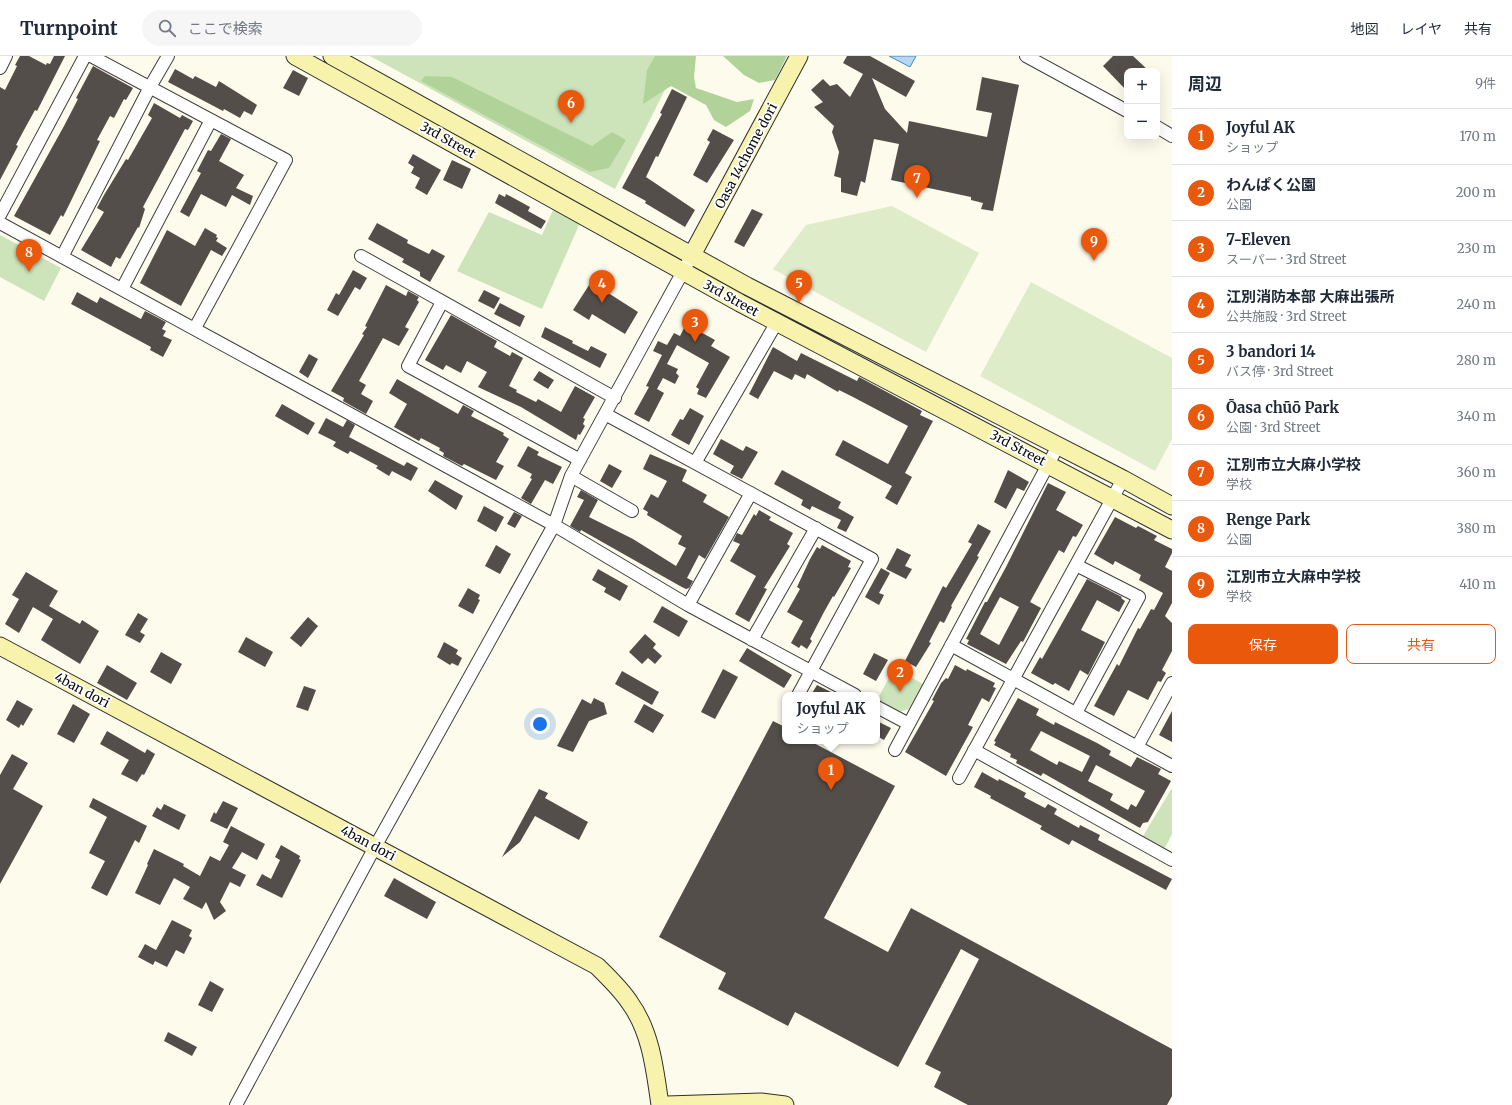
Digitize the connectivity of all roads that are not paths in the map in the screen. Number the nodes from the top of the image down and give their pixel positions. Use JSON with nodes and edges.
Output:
{"nodes":[{"id":1,"x":6,"y":56,"type":"edge"},
{"id":2,"x":85,"y":56,"type":"edge"},
{"id":3,"x":91,"y":56,"type":"edge"},
{"id":4,"x":168,"y":56,"type":"edge"},
{"id":5,"x":295,"y":56,"type":"edge"},
{"id":6,"x":332,"y":56,"type":"edge"},
{"id":7,"x":799,"y":56,"type":"edge"},
{"id":8,"x":1026,"y":56,"type":"edge"},
{"id":9,"x":0,"y":68,"type":"edge"},
{"id":10,"x":150,"y":87,"type":"junction"},
{"id":11,"x":1124,"y":109,"type":"edge"},
{"id":12,"x":211,"y":120,"type":"junction"},
{"id":13,"x":1160,"y":129,"type":"edge"},
{"id":14,"x":1172,"y":136,"type":"edge"},
{"id":15,"x":0,"y":215,"type":"edge"},
{"id":16,"x":0,"y":224,"type":"edge"},
{"id":17,"x":692,"y":255,"type":"junction"},
{"id":18,"x":360,"y":256,"type":"dead end"},
{"id":19,"x":62,"y":257,"type":"junction"},
{"id":20,"x":684,"y":272,"type":"junction"},
{"id":21,"x":122,"y":289,"type":"junction"},
{"id":22,"x":442,"y":302,"type":"junction"},
{"id":23,"x":777,"y":322,"type":"junction"},
{"id":24,"x":195,"y":328,"type":"junction"},
{"id":25,"x":615,"y":398,"type":"junction"},
{"id":26,"x":605,"y":414,"type":"junction"},
{"id":27,"x":1058,"y":446,"type":"junction"},
{"id":28,"x":580,"y":460,"type":"junction"},
{"id":29,"x":695,"y":463,"type":"junction"},
{"id":30,"x":1048,"y":464,"type":"junction"},
{"id":31,"x":571,"y":476,"type":"junction"},
{"id":32,"x":1123,"y":479,"type":"junction"},
{"id":33,"x":751,"y":493,"type":"junction"},
{"id":34,"x":1112,"y":498,"type":"junction"},
{"id":35,"x":1172,"y":506,"type":"edge"},
{"id":36,"x":632,"y":510,"type":"dead end"},
{"id":37,"x":554,"y":525,"type":"junction"},
{"id":38,"x":816,"y":528,"type":"junction"},
{"id":39,"x":1172,"y":530,"type":"edge"},
{"id":40,"x":1076,"y":565,"type":"junction"},
{"id":41,"x":688,"y":605,"type":"junction"},
{"id":42,"x":752,"y":640,"type":"junction"},
{"id":43,"x":951,"y":645,"type":"junction"},
{"id":44,"x":0,"y":646,"type":"edge"},
{"id":45,"x":810,"y":671,"type":"junction"},
{"id":46,"x":1014,"y":679,"type":"junction"},
{"id":47,"x":1172,"y":683,"type":"edge"},
{"id":48,"x":800,"y":692,"type":"edge"},
{"id":49,"x":849,"y":692,"type":"edge"},
{"id":50,"x":880,"y":709,"type":"edge"},
{"id":51,"x":1076,"y":713,"type":"junction"},
{"id":52,"x":909,"y":724,"type":"junction"},
{"id":53,"x":1137,"y":747,"type":"junction"},
{"id":54,"x":895,"y":750,"type":"dead end"},
{"id":55,"x":974,"y":750,"type":"junction"},
{"id":56,"x":1172,"y":766,"type":"edge"},
{"id":57,"x":959,"y":778,"type":"dead end"},
{"id":58,"x":375,"y":847,"type":"junction"},
{"id":59,"x":1172,"y":860,"type":"edge"},
{"id":60,"x":236,"y":1105,"type":"edge"},
{"id":61,"x":660,"y":1105,"type":"edge"},
{"id":62,"x":667,"y":1105,"type":"edge"},
{"id":63,"x":785,"y":1105,"type":"edge"}],
"edges":[{"from":1,"to":9,"type":"street"},
{"from":2,"to":15,"type":"street"},
{"from":3,"to":10,"type":"street"},
{"from":4,"to":10,"type":"street"},
{"from":5,"to":20,"type":"street","name":"3rd Street"},
{"from":6,"to":17,"type":"street","name":"3rd Street"},
{"from":7,"to":17,"type":"street","name":"Oasa 14chome dori"},
{"from":8,"to":11,"type":"street"},
{"from":10,"to":12,"type":"street"},
{"from":10,"to":19,"type":"street"},
{"from":12,"to":21,"type":"street"},
{"from":12,"to":24,"type":"street"},
{"from":13,"to":14,"type":"street"},
{"from":16,"to":19,"type":"street"},
{"from":17,"to":20,"type":"street"},
{"from":17,"to":27,"type":"street","name":"3rd Street"},
{"from":18,"to":22,"type":"street"},
{"from":19,"to":21,"type":"street"},
{"from":20,"to":23,"type":"street","name":"3rd Street"},
{"from":20,"to":25,"type":"street"},
{"from":21,"to":24,"type":"street"},
{"from":22,"to":25,"type":"street"},
{"from":22,"to":28,"type":"street"},
{"from":23,"to":29,"type":"street"},
{"from":23,"to":30,"type":"street","name":"3rd Street"},
{"from":24,"to":37,"type":"street"},
{"from":25,"to":26,"type":"street"},
{"from":26,"to":28,"type":"street"},
{"from":26,"to":29,"type":"street"},
{"from":27,"to":30,"type":"street"},
{"from":27,"to":32,"type":"street","name":"3rd Street"},
{"from":28,"to":31,"type":"street"},
{"from":29,"to":33,"type":"street"},
{"from":30,"to":34,"type":"street","name":"3rd Street"},
{"from":30,"to":43,"type":"street"},
{"from":31,"to":36,"type":"street"},
{"from":31,"to":37,"type":"street"},
{"from":32,"to":34,"type":"street"},
{"from":32,"to":35,"type":"street","name":"3rd Street"},
{"from":33,"to":38,"type":"street"},
{"from":33,"to":41,"type":"street"},
{"from":34,"to":39,"type":"street","name":"3rd Street"},
{"from":34,"to":40,"type":"street"},
{"from":37,"to":41,"type":"street"},
{"from":37,"to":58,"type":"street"},
{"from":38,"to":42,"type":"street"},
{"from":38,"to":45,"type":"street"},
{"from":40,"to":46,"type":"street"},
{"from":40,"to":51,"type":"street"},
{"from":41,"to":42,"type":"street"},
{"from":42,"to":45,"type":"street"},
{"from":43,"to":46,"type":"street"},
{"from":43,"to":52,"type":"street"},
{"from":44,"to":58,"type":"street","name":"4ban dori"},
{"from":45,"to":48,"type":"street"},
{"from":45,"to":49,"type":"street"},
{"from":46,"to":51,"type":"street"},
{"from":46,"to":55,"type":"street"},
{"from":47,"to":53,"type":"street"},
{"from":50,"to":52,"type":"street"},
{"from":51,"to":53,"type":"street"},
{"from":52,"to":54,"type":"street"},
{"from":53,"to":56,"type":"street"},
{"from":55,"to":57,"type":"street"},
{"from":55,"to":59,"type":"street"},
{"from":58,"to":60,"type":"street"},
{"from":58,"to":61,"type":"street","name":"4ban dori"},
{"from":62,"to":63,"type":"street"}]}
